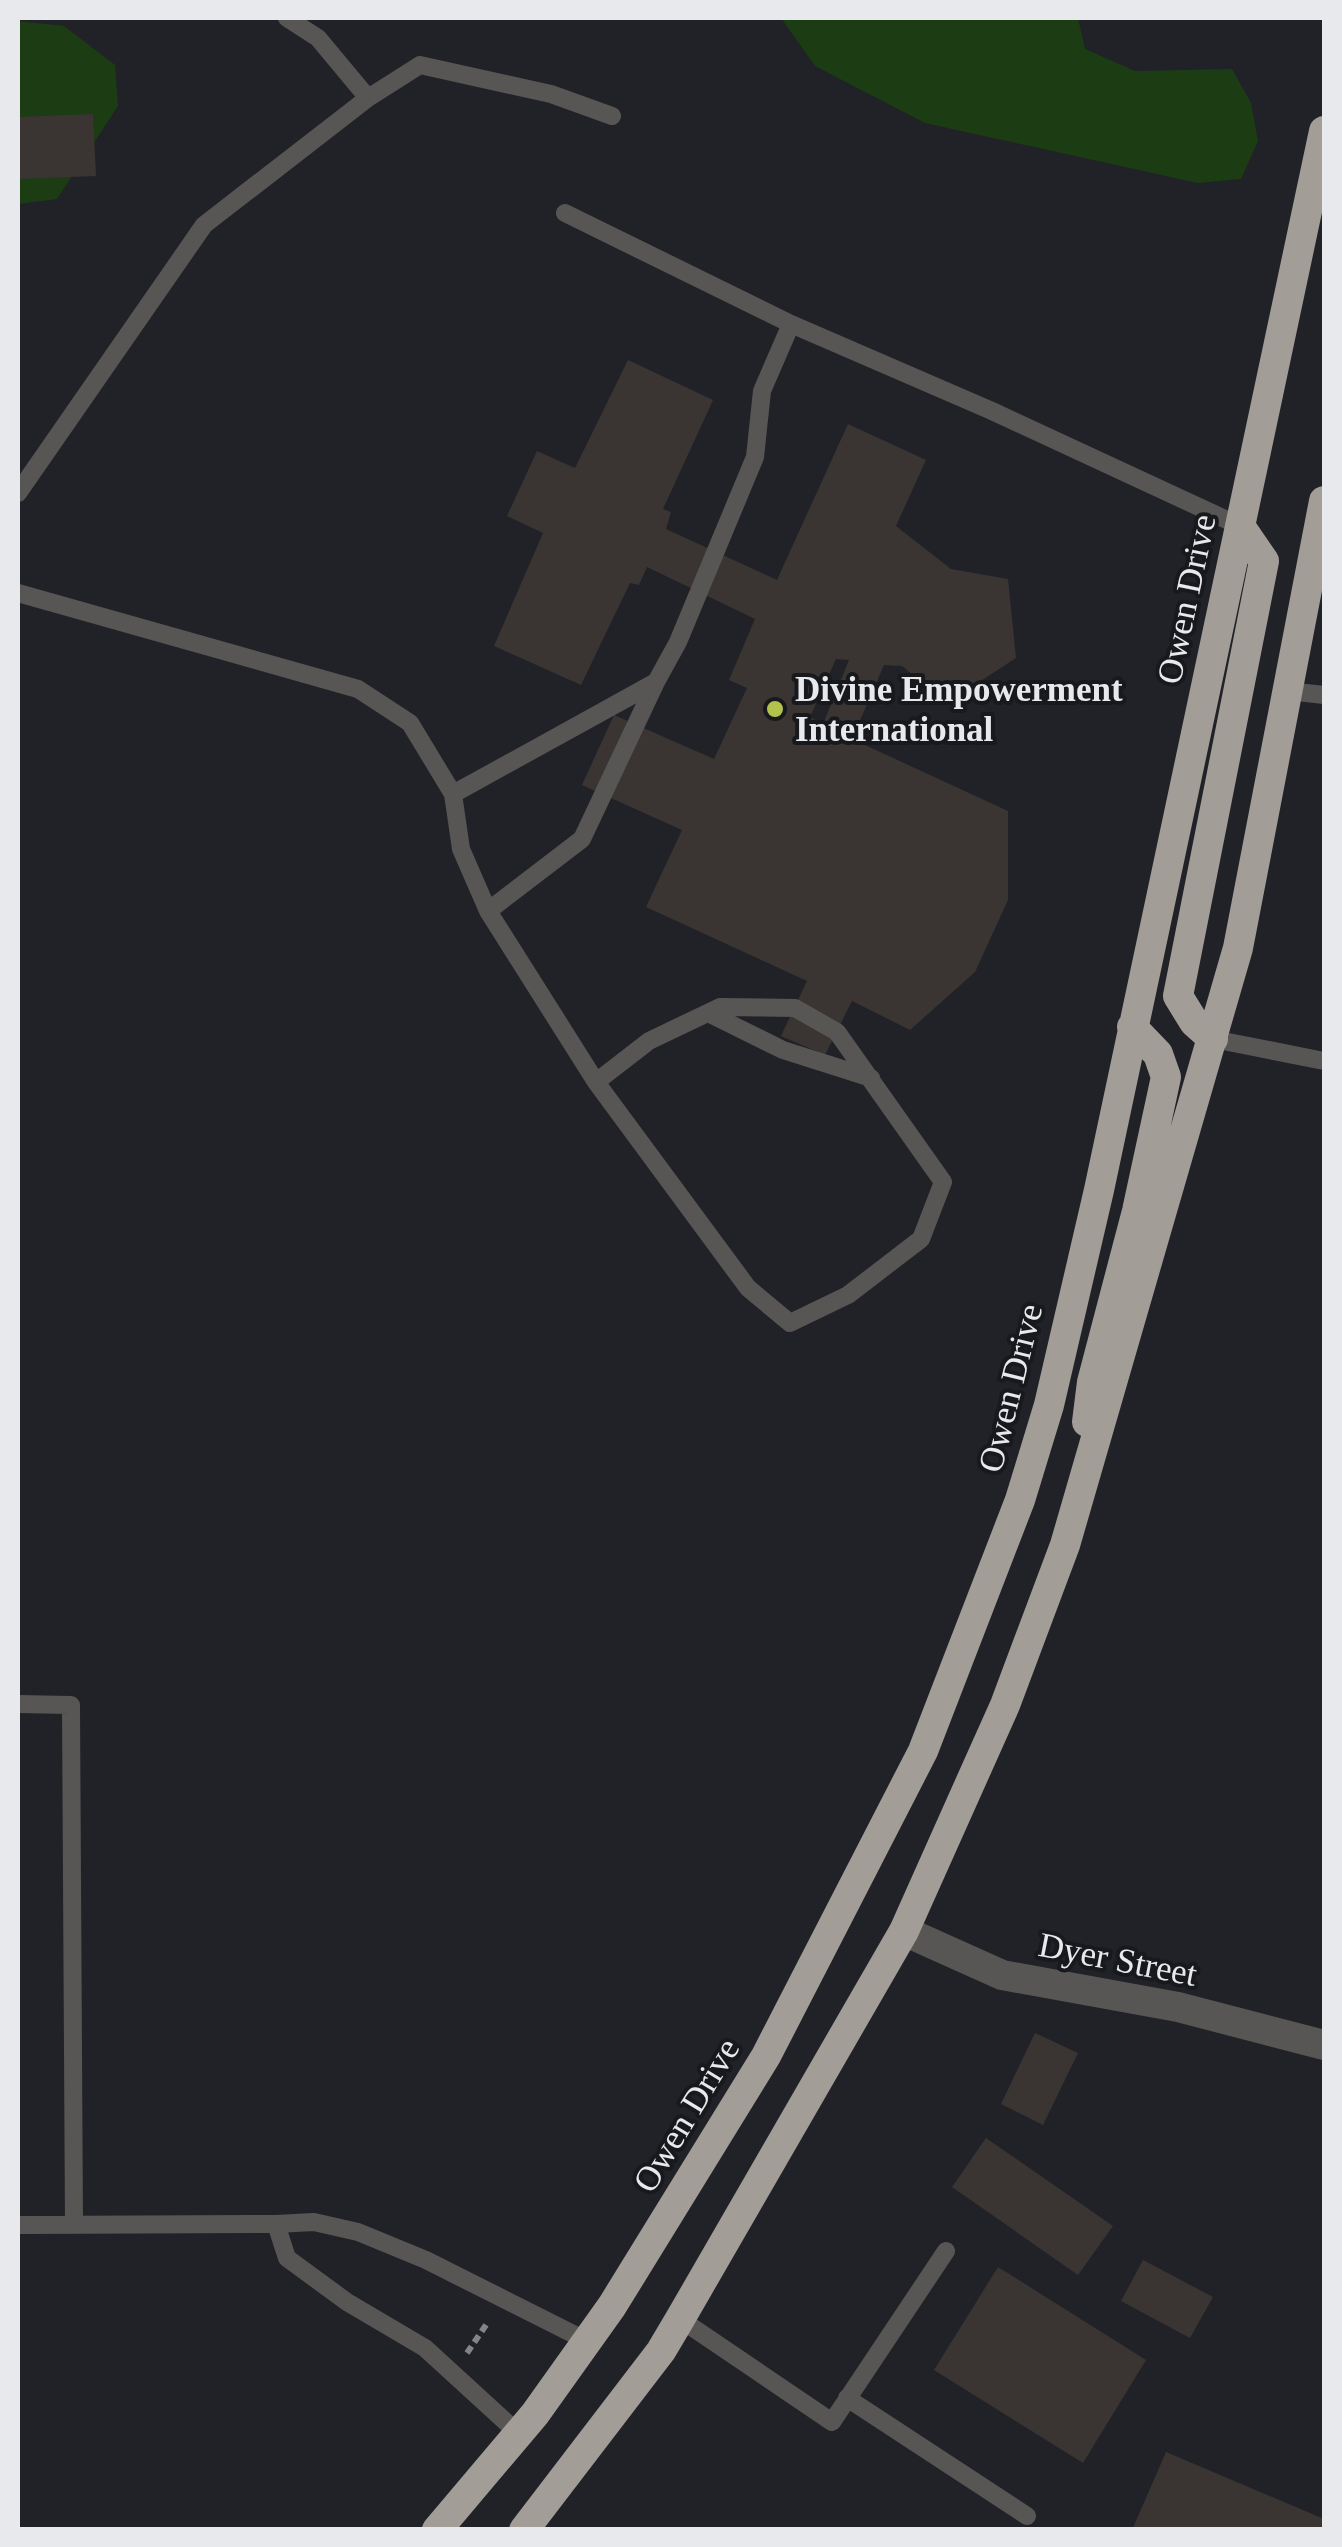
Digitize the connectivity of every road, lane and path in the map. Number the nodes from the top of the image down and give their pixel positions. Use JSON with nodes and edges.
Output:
{"nodes":[{"id":1,"x":286,"y":18,"type":"edge"},
{"id":2,"x":368,"y":98,"type":"junction"},
{"id":3,"x":612,"y":116,"type":"dead end"},
{"id":4,"x":1324,"y":131,"type":"edge"},
{"id":5,"x":565,"y":213,"type":"dead end"},
{"id":6,"x":792,"y":324,"type":"junction"},
{"id":7,"x":18,"y":493,"type":"edge"},
{"id":8,"x":1324,"y":502,"type":"edge"},
{"id":9,"x":1240,"y":526,"type":"junction"},
{"id":10,"x":18,"y":593,"type":"edge"},
{"id":11,"x":656,"y":682,"type":"junction"},
{"id":12,"x":1288,"y":690,"type":"junction"},
{"id":13,"x":1324,"y":695,"type":"edge"},
{"id":14,"x":453,"y":794,"type":"junction"},
{"id":15,"x":488,"y":911,"type":"junction"},
{"id":16,"x":708,"y":1014,"type":"junction"},
{"id":17,"x":1132,"y":1027,"type":"junction"},
{"id":18,"x":1212,"y":1039,"type":"junction"},
{"id":19,"x":1324,"y":1061,"type":"edge"},
{"id":20,"x":871,"y":1078,"type":"junction"},
{"id":21,"x":596,"y":1082,"type":"junction"},
{"id":22,"x":1084,"y":1485,"type":"junction"},
{"id":23,"x":18,"y":1704,"type":"edge"},
{"id":24,"x":904,"y":1932,"type":"junction"},
{"id":25,"x":1324,"y":2046,"type":"edge"},
{"id":26,"x":18,"y":2224,"type":"edge"},
{"id":27,"x":74,"y":2224,"type":"junction"},
{"id":28,"x":276,"y":2224,"type":"junction"},
{"id":29,"x":946,"y":2251,"type":"dead end"},
{"id":30,"x":491,"y":2318,"type":"dead end"},
{"id":31,"x":680,"y":2319,"type":"junction"},
{"id":32,"x":587,"y":2341,"type":"junction"},
{"id":33,"x":460,"y":2362,"type":"dead end"},
{"id":34,"x":847,"y":2398,"type":"junction"},
{"id":35,"x":518,"y":2434,"type":"junction"},
{"id":36,"x":1027,"y":2516,"type":"dead end"},
{"id":37,"x":437,"y":2530,"type":"edge"},
{"id":38,"x":524,"y":2530,"type":"edge"}],
"edges":[{"from":1,"to":2,"type":"lane"},
{"from":2,"to":3,"type":"lane"},
{"from":2,"to":7,"type":"lane"},
{"from":4,"to":9,"type":"highway","name":"Owen Drive"},
{"from":5,"to":6,"type":"lane"},
{"from":6,"to":9,"type":"lane"},
{"from":6,"to":11,"type":"lane"},
{"from":8,"to":12,"type":"highway"},
{"from":9,"to":17,"type":"highway","name":"Owen Drive"},
{"from":9,"to":18,"type":"highway"},
{"from":10,"to":14,"type":"lane"},
{"from":11,"to":14,"type":"lane"},
{"from":11,"to":15,"type":"lane"},
{"from":12,"to":13,"type":"lane"},
{"from":12,"to":18,"type":"highway"},
{"from":14,"to":15,"type":"lane"},
{"from":15,"to":21,"type":"lane"},
{"from":16,"to":20,"type":"lane"},
{"from":16,"to":20,"type":"lane"},
{"from":16,"to":21,"type":"lane"},
{"from":17,"to":22,"type":"highway"},
{"from":17,"to":32,"type":"highway","name":"Owen Drive"},
{"from":18,"to":19,"type":"lane"},
{"from":18,"to":22,"type":"highway"},
{"from":20,"to":21,"type":"lane"},
{"from":22,"to":24,"type":"highway"},
{"from":23,"to":27,"type":"lane"},
{"from":24,"to":25,"type":"street","name":"Dyer Street"},
{"from":24,"to":31,"type":"highway"},
{"from":26,"to":27,"type":"lane"},
{"from":27,"to":28,"type":"lane"},
{"from":28,"to":32,"type":"lane"},
{"from":28,"to":35,"type":"lane"},
{"from":29,"to":34,"type":"lane"},
{"from":30,"to":33,"type":"path"},
{"from":31,"to":34,"type":"lane"},
{"from":31,"to":38,"type":"highway"},
{"from":32,"to":35,"type":"highway","name":"Owen Drive"},
{"from":34,"to":36,"type":"lane"},
{"from":35,"to":37,"type":"highway","name":"Owen Drive"}]}
